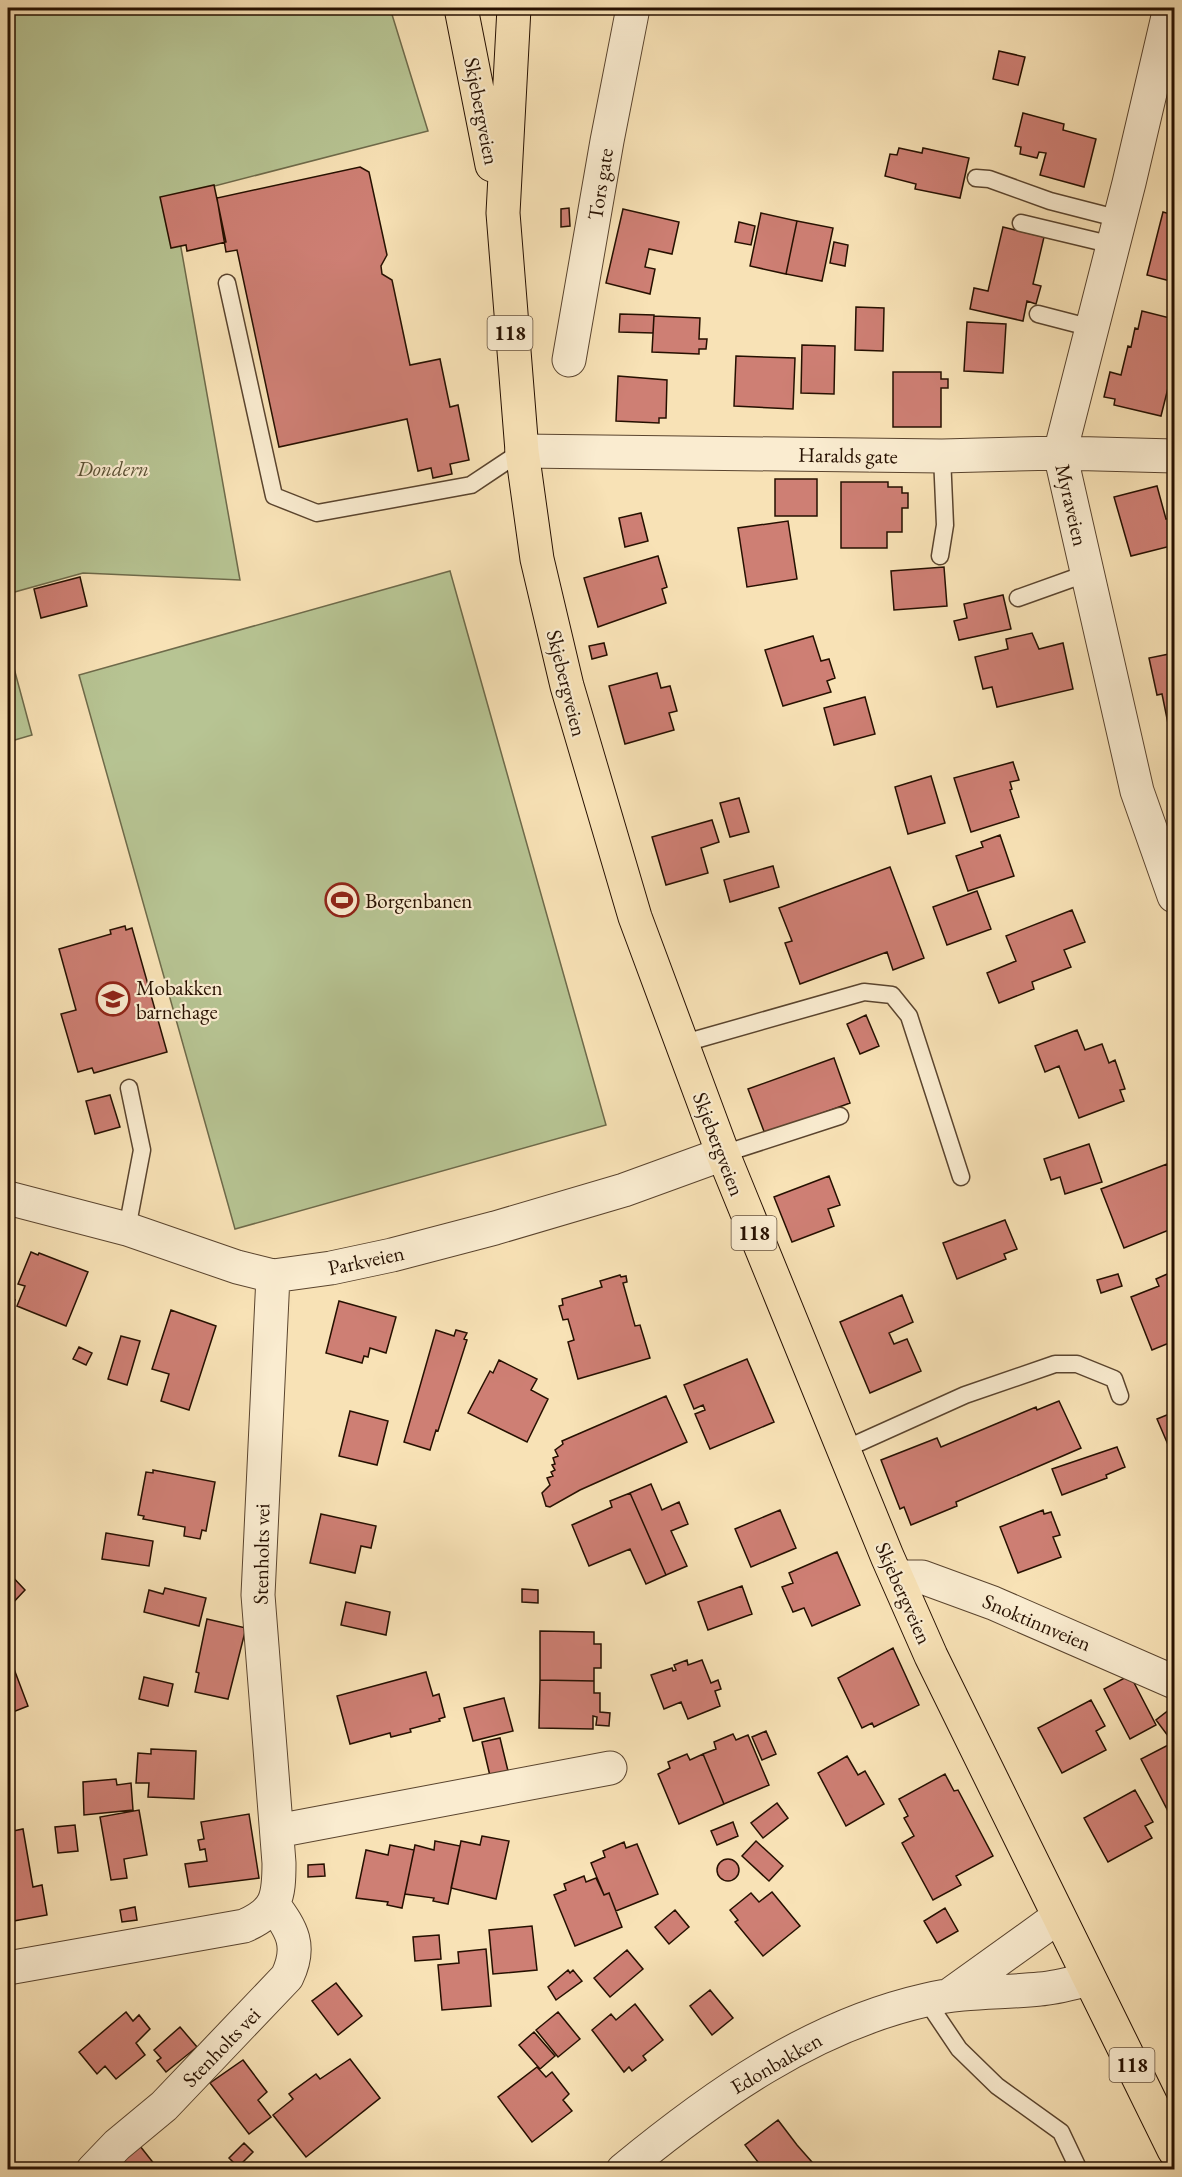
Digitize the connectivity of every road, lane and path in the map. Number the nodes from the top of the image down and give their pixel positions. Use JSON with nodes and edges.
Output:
{"nodes":[{"id":1,"x":461,"y":8,"type":"edge"},
{"id":2,"x":514,"y":8,"type":"edge"},
{"id":3,"x":633,"y":8,"type":"edge"},
{"id":4,"x":1170,"y":8,"type":"edge"},
{"id":5,"x":976,"y":178,"type":"dead end"},
{"id":6,"x":503,"y":213,"type":"junction"},
{"id":7,"x":1021,"y":223,"type":"dead end"},
{"id":8,"x":1116,"y":232,"type":"junction"},
{"id":9,"x":227,"y":283,"type":"dead end"},
{"id":10,"x":1038,"y":314,"type":"dead end"},
{"id":11,"x":1092,"y":328,"type":"junction"},
{"id":12,"x":569,"y":360,"type":"dead end"},
{"id":13,"x":522,"y":451,"type":"junction"},
{"id":14,"x":1060,"y":453,"type":"junction"},
{"id":15,"x":942,"y":456,"type":"junction"},
{"id":16,"x":1174,"y":456,"type":"edge"},
{"id":17,"x":940,"y":556,"type":"dead end"},
{"id":18,"x":1088,"y":573,"type":"junction"},
{"id":19,"x":1018,"y":598,"type":"dead end"},
{"id":20,"x":1174,"y":896,"type":"edge"},
{"id":21,"x":681,"y":1044,"type":"junction"},
{"id":22,"x":129,"y":1088,"type":"dead end"},
{"id":23,"x":840,"y":1116,"type":"dead end"},
{"id":24,"x":723,"y":1154,"type":"junction"},
{"id":25,"x":961,"y":1177,"type":"dead end"},
{"id":26,"x":8,"y":1198,"type":"edge"},
{"id":27,"x":127,"y":1229,"type":"junction"},
{"id":28,"x":273,"y":1276,"type":"junction"},
{"id":29,"x":1120,"y":1396,"type":"dead end"},
{"id":30,"x":843,"y":1450,"type":"junction"},
{"id":31,"x":897,"y":1577,"type":"junction"},
{"id":32,"x":1174,"y":1682,"type":"edge"},
{"id":33,"x":610,"y":1768,"type":"dead end"},
{"id":34,"x":277,"y":1831,"type":"junction"},
{"id":35,"x":273,"y":1904,"type":"junction"},
{"id":36,"x":1058,"y":1917,"type":"junction"},
{"id":37,"x":8,"y":1968,"type":"edge"},
{"id":38,"x":1089,"y":1980,"type":"junction"},
{"id":39,"x":938,"y":1997,"type":"junction"},
{"id":40,"x":1174,"y":2150,"type":"edge"},
{"id":41,"x":93,"y":2169,"type":"edge"},
{"id":42,"x":622,"y":2169,"type":"edge"},
{"id":43,"x":1079,"y":2169,"type":"edge"}],
"edges":[{"from":1,"to":6,"type":"main road","name":"Skjebergveien","number":"118"},
{"from":2,"to":6,"type":"main road","name":"Skjebergveien","number":"118"},
{"from":3,"to":12,"type":"street","name":"Tors gate"},
{"from":4,"to":8,"type":"street","name":"Myraveien"},
{"from":5,"to":8,"type":"lane"},
{"from":6,"to":13,"type":"main road","name":"Skjebergveien","number":"118"},
{"from":7,"to":8,"type":"lane"},
{"from":8,"to":11,"type":"street","name":"Myraveien"},
{"from":9,"to":13,"type":"lane"},
{"from":10,"to":11,"type":"lane"},
{"from":11,"to":14,"type":"street","name":"Myraveien"},
{"from":13,"to":15,"type":"street","name":"Haralds gate"},
{"from":13,"to":21,"type":"main road","name":"Skjebergveien","number":"118"},
{"from":14,"to":15,"type":"street","name":"Haralds gate"},
{"from":14,"to":16,"type":"street","name":"Haralds gate"},
{"from":14,"to":18,"type":"street","name":"Myraveien"},
{"from":15,"to":17,"type":"lane"},
{"from":18,"to":19,"type":"lane"},
{"from":18,"to":20,"type":"street","name":"Myraveien"},
{"from":21,"to":24,"type":"main road","name":"Skjebergveien","number":"118"},
{"from":21,"to":25,"type":"lane"},
{"from":22,"to":27,"type":"lane"},
{"from":23,"to":24,"type":"lane"},
{"from":24,"to":28,"type":"street","name":"Parkveien"},
{"from":24,"to":30,"type":"main road","name":"Skjebergveien","number":"118"},
{"from":26,"to":27,"type":"street","name":"Parkveien"},
{"from":27,"to":28,"type":"street","name":"Parkveien"},
{"from":28,"to":34,"type":"street","name":"Stenholts vei"},
{"from":29,"to":30,"type":"lane"},
{"from":30,"to":31,"type":"main road","name":"Skjebergveien","number":"118"},
{"from":31,"to":32,"type":"street","name":"Snoktinnveien"},
{"from":31,"to":36,"type":"main road","name":"Skjebergveien","number":"118"},
{"from":33,"to":34,"type":"street"},
{"from":34,"to":35,"type":"street","name":"Stenholts vei"},
{"from":35,"to":37,"type":"street"},
{"from":35,"to":41,"type":"street","name":"Stenholts vei"},
{"from":36,"to":38,"type":"main road","name":"Skjebergveien","number":"118"},
{"from":36,"to":39,"type":"street","name":"Edonbakken"},
{"from":38,"to":39,"type":"street","name":"Edonbakken"},
{"from":38,"to":40,"type":"main road","name":"Skjebergveien","number":"118"},
{"from":39,"to":42,"type":"street","name":"Edonbakken"},
{"from":39,"to":43,"type":"lane"}]}
